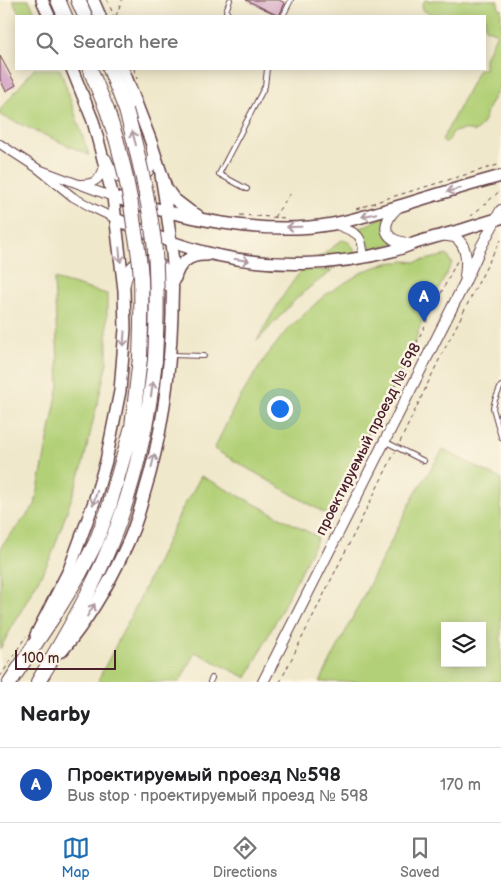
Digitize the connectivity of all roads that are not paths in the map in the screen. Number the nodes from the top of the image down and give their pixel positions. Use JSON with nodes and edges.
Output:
{"nodes":[{"id":1,"x":42,"y":0,"type":"edge"},
{"id":2,"x":58,"y":0,"type":"edge"},
{"id":3,"x":78,"y":0,"type":"edge"},
{"id":4,"x":93,"y":0,"type":"edge"},
{"id":5,"x":230,"y":0,"type":"edge"},
{"id":6,"x":291,"y":0,"type":"edge"},
{"id":7,"x":49,"y":15,"type":"edge"},
{"id":8,"x":65,"y":15,"type":"edge"},
{"id":9,"x":86,"y":15,"type":"edge"},
{"id":10,"x":100,"y":15,"type":"edge"},
{"id":11,"x":228,"y":15,"type":"edge"},
{"id":12,"x":284,"y":15,"type":"edge"},
{"id":13,"x":72,"y":70,"type":"edge"},
{"id":14,"x":90,"y":70,"type":"edge"},
{"id":15,"x":110,"y":70,"type":"edge"},
{"id":16,"x":123,"y":70,"type":"edge"},
{"id":17,"x":267,"y":70,"type":"edge"},
{"id":18,"x":150,"y":139,"type":"junction"},
{"id":19,"x":0,"y":144,"type":"edge"},
{"id":20,"x":102,"y":152,"type":"junction"},
{"id":21,"x":37,"y":168,"type":"junction"},
{"id":22,"x":161,"y":175,"type":"junction"},
{"id":23,"x":501,"y":176,"type":"edge"},
{"id":24,"x":76,"y":184,"type":"junction"},
{"id":25,"x":247,"y":189,"type":"dead end"},
{"id":26,"x":113,"y":197,"type":"junction"},
{"id":27,"x":403,"y":205,"type":"junction"},
{"id":28,"x":167,"y":212,"type":"junction"},
{"id":29,"x":499,"y":216,"type":"edge"},
{"id":30,"x":116,"y":219,"type":"junction"},
{"id":31,"x":208,"y":220,"type":"junction"},
{"id":32,"x":334,"y":224,"type":"junction"},
{"id":33,"x":441,"y":235,"type":"junction"},
{"id":34,"x":171,"y":242,"type":"junction"},
{"id":35,"x":411,"y":244,"type":"junction"},
{"id":36,"x":216,"y":255,"type":"junction"},
{"id":37,"x":358,"y":259,"type":"junction"},
{"id":38,"x":464,"y":284,"type":"junction"},
{"id":39,"x":124,"y":290,"type":"junction"},
{"id":40,"x":172,"y":300,"type":"junction"},
{"id":41,"x":170,"y":355,"type":"junction"},
{"id":42,"x":204,"y":356,"type":"dead end"},
{"id":43,"x":501,"y":386,"type":"edge"},
{"id":44,"x":501,"y":437,"type":"edge"},
{"id":45,"x":384,"y":441,"type":"junction"},
{"id":46,"x":424,"y":461,"type":"dead end"},
{"id":47,"x":24,"y":659,"type":"junction"},
{"id":48,"x":39,"y":680,"type":"edge"},
{"id":49,"x":10,"y":682,"type":"edge"},
{"id":50,"x":263,"y":682,"type":"edge"}],
"edges":[{"from":1,"to":7,"type":"main road"},
{"from":2,"to":8,"type":"highway"},
{"from":3,"to":9,"type":"highway"},
{"from":4,"to":10,"type":"main road"},
{"from":5,"to":11,"type":"lane"},
{"from":6,"to":12,"type":"lane"},
{"from":13,"to":20,"type":"main road"},
{"from":14,"to":47,"type":"highway","bridge":true},
{"from":48,"to":15,"type":"highway","one_way":true,"bridge":true},
{"from":16,"to":18,"type":"main road"},
{"from":17,"to":25,"type":"lane"},
{"from":18,"to":20,"type":"street"},
{"from":18,"to":22,"type":"main road"},
{"from":19,"to":21,"type":"street"},
{"from":20,"to":24,"type":"street"},
{"from":20,"to":26,"type":"main road"},
{"from":21,"to":24,"type":"street"},
{"from":21,"to":30,"type":"street"},
{"from":22,"to":28,"type":"main road"},
{"from":22,"to":31,"type":"main road"},
{"from":23,"to":27,"type":"main road","one_way":true},
{"from":24,"to":26,"type":"street"},
{"from":26,"to":28,"type":"main road"},
{"from":26,"to":30,"type":"main road"},
{"from":27,"to":32,"type":"main road","one_way":true},
{"from":27,"to":35,"type":"street"},
{"from":28,"to":31,"type":"main road"},
{"from":28,"to":34,"type":"main road"},
{"from":29,"to":33,"type":"main road"},
{"from":29,"to":38,"type":"street","name":"проектируемый проезд № 598"},
{"from":30,"to":34,"type":"main road"},
{"from":30,"to":39,"type":"main road","one_way":true},
{"from":32,"to":31,"type":"main road","one_way":true},
{"from":32,"to":37,"type":"street"},
{"from":33,"to":35,"type":"main road"},
{"from":33,"to":38,"type":"street"},
{"from":34,"to":36,"type":"main road"},
{"from":34,"to":40,"type":"main road"},
{"from":35,"to":37,"type":"main road"},
{"from":36,"to":37,"type":"main road","one_way":true},
{"from":36,"to":40,"type":"main road"},
{"from":38,"to":45,"type":"street","name":"проектируемый проезд № 598"},
{"from":39,"to":40,"type":"street"},
{"from":39,"to":47,"type":"main road","one_way":true},
{"from":40,"to":41,"type":"main road"},
{"from":41,"to":42,"type":"lane"},
{"from":48,"to":41,"type":"main road","one_way":true},
{"from":43,"to":44,"type":"lane"},
{"from":45,"to":46,"type":"lane"},
{"from":45,"to":50,"type":"street","name":"проектируемый проезд № 598"},
{"from":47,"to":49,"type":"highway"}]}
